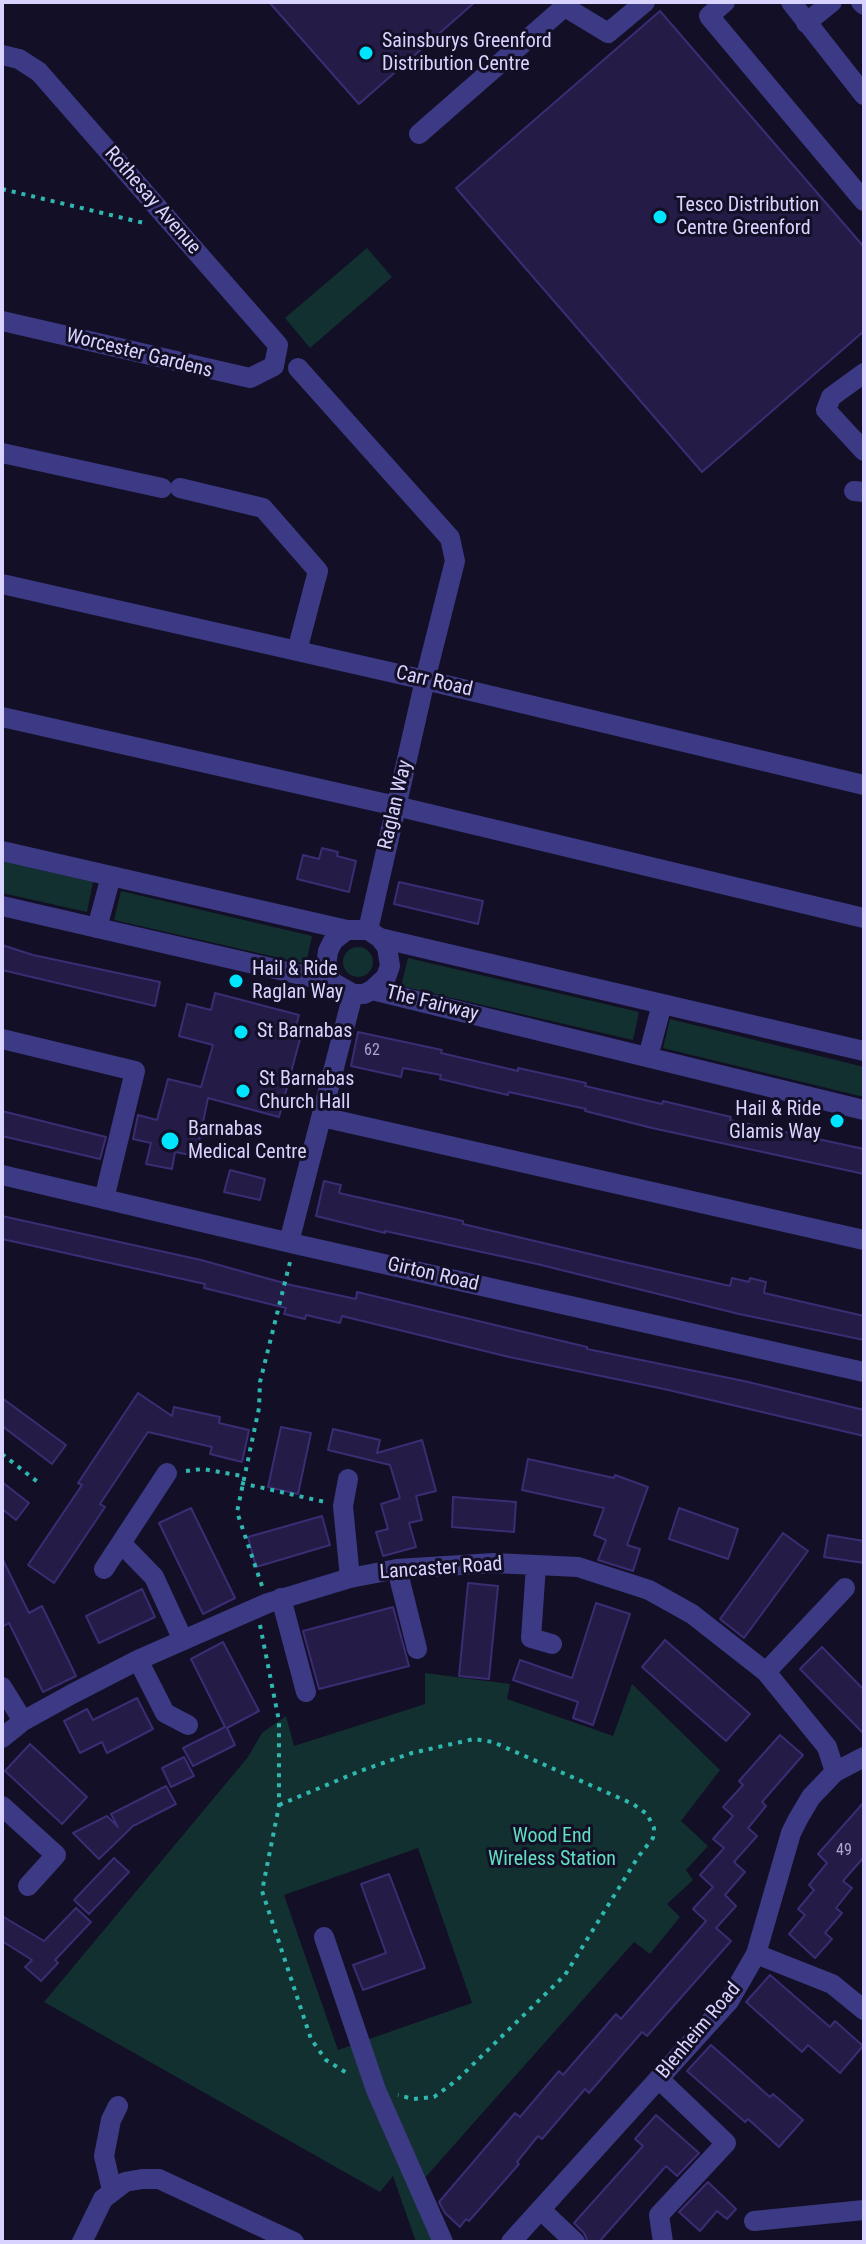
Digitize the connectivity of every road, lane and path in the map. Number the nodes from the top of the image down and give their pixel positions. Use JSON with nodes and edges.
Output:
{"nodes":[{"id":1,"x":645,"y":2,"type":"edge"},
{"id":2,"x":725,"y":2,"type":"edge"},
{"id":3,"x":791,"y":2,"type":"edge"},
{"id":4,"x":832,"y":2,"type":"edge"},
{"id":5,"x":567,"y":4,"type":"edge"},
{"id":6,"x":806,"y":23,"type":"junction"},
{"id":7,"x":2,"y":55,"type":"edge"},
{"id":8,"x":864,"y":95,"type":"edge"},
{"id":9,"x":419,"y":134,"type":"dead end"},
{"id":10,"x":2,"y":189,"type":"edge"},
{"id":11,"x":864,"y":201,"type":"edge"},
{"id":12,"x":178,"y":231,"type":"junction"},
{"id":13,"x":2,"y":321,"type":"edge"},
{"id":14,"x":274,"y":366,"type":"joint"},
{"id":15,"x":298,"y":368,"type":"dead end"},
{"id":16,"x":864,"y":373,"type":"edge"},
{"id":17,"x":864,"y":451,"type":"edge"},
{"id":18,"x":2,"y":453,"type":"edge"},
{"id":19,"x":2,"y":584,"type":"edge"},
{"id":20,"x":297,"y":651,"type":"junction"},
{"id":21,"x":425,"y":680,"type":"junction"},
{"id":22,"x":2,"y":717,"type":"edge"},
{"id":23,"x":864,"y":785,"type":"edge"},
{"id":24,"x":396,"y":806,"type":"junction"},
{"id":25,"x":2,"y":851,"type":"edge"},
{"id":26,"x":111,"y":876,"type":"junction"},
{"id":27,"x":2,"y":906,"type":"edge"},
{"id":28,"x":864,"y":918,"type":"edge"},
{"id":29,"x":97,"y":928,"type":"junction"},
{"id":30,"x":347,"y":930,"type":"junction"},
{"id":31,"x":374,"y":934,"type":"junction"},
{"id":32,"x":332,"y":982,"type":"junction"},
{"id":33,"x":362,"y":992,"type":"junction"},
{"id":34,"x":662,"y":1004,"type":"junction"},
{"id":35,"x":2,"y":1039,"type":"edge"},
{"id":36,"x":864,"y":1051,"type":"edge"},
{"id":37,"x":648,"y":1057,"type":"junction"},
{"id":38,"x":864,"y":1110,"type":"edge"},
{"id":39,"x":322,"y":1117,"type":"junction"},
{"id":40,"x":2,"y":1175,"type":"edge"},
{"id":41,"x":104,"y":1199,"type":"junction"},
{"id":42,"x":864,"y":1240,"type":"edge"},
{"id":43,"x":292,"y":1243,"type":"junction"},
{"id":44,"x":864,"y":1372,"type":"edge"},
{"id":45,"x":2,"y":1454,"type":"edge"},
{"id":46,"x":167,"y":1473,"type":"joint"},
{"id":47,"x":242,"y":1476,"type":"junction"},
{"id":48,"x":348,"y":1479,"type":"dead end"},
{"id":49,"x":39,"y":1483,"type":"dead end"},
{"id":50,"x":241,"y":1483,"type":"junction"},
{"id":51,"x":343,"y":1506,"type":"junction"},
{"id":52,"x":121,"y":1543,"type":"junction"},
{"id":53,"x":536,"y":1566,"type":"junction"},
{"id":54,"x":104,"y":1569,"type":"dead end"},
{"id":55,"x":397,"y":1569,"type":"junction"},
{"id":56,"x":258,"y":1574,"type":"dead end"},
{"id":57,"x":350,"y":1578,"type":"junction"},
{"id":58,"x":845,"y":1588,"type":"dead end"},
{"id":59,"x":281,"y":1598,"type":"junction"},
{"id":60,"x":256,"y":1607,"type":"junction"},
{"id":61,"x":183,"y":1640,"type":"junction"},
{"id":62,"x":552,"y":1644,"type":"dead end"},
{"id":63,"x":417,"y":1649,"type":"dead end"},
{"id":64,"x":138,"y":1660,"type":"junction"},
{"id":65,"x":766,"y":1672,"type":"junction"},
{"id":66,"x":2,"y":1687,"type":"edge"},
{"id":67,"x":306,"y":1692,"type":"dead end"},
{"id":68,"x":23,"y":1721,"type":"junction"},
{"id":69,"x":188,"y":1725,"type":"dead end"},
{"id":70,"x":2,"y":1738,"type":"edge"},
{"id":71,"x":864,"y":1757,"type":"edge"},
{"id":72,"x":835,"y":1772,"type":"junction"},
{"id":73,"x":279,"y":1805,"type":"junction"},
{"id":74,"x":2,"y":1806,"type":"edge"},
{"id":75,"x":28,"y":1886,"type":"dead end"},
{"id":76,"x":324,"y":1937,"type":"dead end"},
{"id":77,"x":756,"y":1954,"type":"junction"},
{"id":78,"x":864,"y":2010,"type":"edge"},
{"id":79,"x":659,"y":2079,"type":"junction"},
{"id":80,"x":376,"y":2090,"type":"junction"},
{"id":81,"x":118,"y":2106,"type":"dead end"},
{"id":82,"x":112,"y":2190,"type":"junction"},
{"id":83,"x":541,"y":2210,"type":"junction"},
{"id":84,"x":864,"y":2210,"type":"edge"},
{"id":85,"x":754,"y":2221,"type":"dead end"},
{"id":86,"x":82,"y":2242,"type":"edge"},
{"id":87,"x":294,"y":2242,"type":"edge"},
{"id":88,"x":443,"y":2242,"type":"edge"},
{"id":89,"x":511,"y":2242,"type":"edge"},
{"id":90,"x":575,"y":2242,"type":"edge"},
{"id":91,"x":663,"y":2242,"type":"edge"}],
"edges":[{"from":1,"to":5,"type":"street"},
{"from":2,"to":11,"type":"street"},
{"from":3,"to":6,"type":"street"},
{"from":4,"to":6,"type":"street"},
{"from":5,"to":9,"type":"street"},
{"from":6,"to":8,"type":"street"},
{"from":7,"to":12,"type":"street","name":"Rothesay Avenue"},
{"from":10,"to":12,"type":"path"},
{"from":12,"to":14,"type":"street","name":"Rothesay Avenue"},
{"from":13,"to":14,"type":"street","name":"Worcester Gardens"},
{"from":15,"to":21,"type":"street"},
{"from":16,"to":17,"type":"street"},
{"from":18,"to":20,"type":"street"},
{"from":19,"to":20,"type":"street","name":"Carr Road"},
{"from":20,"to":21,"type":"street","name":"Carr Road"},
{"from":21,"to":23,"type":"street","name":"Carr Road"},
{"from":21,"to":24,"type":"street","name":"Raglan Way"},
{"from":22,"to":24,"type":"street"},
{"from":24,"to":28,"type":"street"},
{"from":24,"to":31,"type":"street","name":"Raglan Way"},
{"from":25,"to":26,"type":"street"},
{"from":26,"to":29,"type":"street"},
{"from":26,"to":30,"type":"street"},
{"from":27,"to":29,"type":"street","name":"The Fairway"},
{"from":29,"to":32,"type":"street","name":"The Fairway"},
{"from":30,"to":31,"type":"street"},
{"from":30,"to":32,"type":"street"},
{"from":31,"to":33,"type":"street"},
{"from":31,"to":34,"type":"street"},
{"from":32,"to":33,"type":"street","name":"The Fairway"},
{"from":33,"to":37,"type":"street","name":"The Fairway"},
{"from":33,"to":39,"type":"street"},
{"from":34,"to":36,"type":"street"},
{"from":34,"to":37,"type":"street"},
{"from":35,"to":41,"type":"street"},
{"from":37,"to":38,"type":"street","name":"The Fairway"},
{"from":39,"to":42,"type":"street"},
{"from":39,"to":43,"type":"street"},
{"from":40,"to":41,"type":"street","name":"Girton Road"},
{"from":41,"to":43,"type":"street","name":"Girton Road"},
{"from":43,"to":44,"type":"street","name":"Girton Road"},
{"from":43,"to":47,"type":"path"},
{"from":45,"to":49,"type":"path"},
{"from":46,"to":47,"type":"path"},
{"from":46,"to":52,"type":"street"},
{"from":47,"to":50,"type":"path"},
{"from":48,"to":51,"type":"street"},
{"from":50,"to":51,"type":"path"},
{"from":50,"to":56,"type":"path"},
{"from":51,"to":57,"type":"street"},
{"from":52,"to":54,"type":"street"},
{"from":52,"to":61,"type":"street"},
{"from":53,"to":55,"type":"street","name":"Lancaster Road"},
{"from":53,"to":62,"type":"street"},
{"from":53,"to":65,"type":"street","name":"Lancaster Road"},
{"from":55,"to":57,"type":"street","name":"Lancaster Road"},
{"from":55,"to":63,"type":"street"},
{"from":57,"to":59,"type":"street","name":"Lancaster Road"},
{"from":58,"to":65,"type":"street"},
{"from":59,"to":60,"type":"street","name":"Lancaster Road"},
{"from":59,"to":67,"type":"street"},
{"from":60,"to":61,"type":"street","name":"Lancaster Road"},
{"from":60,"to":73,"type":"path"},
{"from":61,"to":64,"type":"street","name":"Lancaster Road"},
{"from":64,"to":68,"type":"street","name":"Lancaster Road"},
{"from":64,"to":69,"type":"street"},
{"from":65,"to":72,"type":"street","name":"Lancaster Road"},
{"from":66,"to":68,"type":"street"},
{"from":68,"to":70,"type":"street","name":"Lancaster Road"},
{"from":71,"to":72,"type":"street","name":"Blenheim Road"},
{"from":72,"to":77,"type":"street","name":"Blenheim Road"},
{"from":73,"to":80,"type":"path"},
{"from":73,"to":80,"type":"path"},
{"from":74,"to":75,"type":"street"},
{"from":76,"to":80,"type":"street"},
{"from":77,"to":78,"type":"street"},
{"from":77,"to":79,"type":"street","name":"Blenheim Road"},
{"from":79,"to":83,"type":"street","name":"Blenheim Road"},
{"from":79,"to":91,"type":"street"},
{"from":80,"to":88,"type":"street"},
{"from":81,"to":82,"type":"street"},
{"from":82,"to":86,"type":"street"},
{"from":82,"to":87,"type":"street"},
{"from":83,"to":89,"type":"street","name":"Blenheim Road"},
{"from":83,"to":90,"type":"street"},
{"from":84,"to":85,"type":"street"}]}
